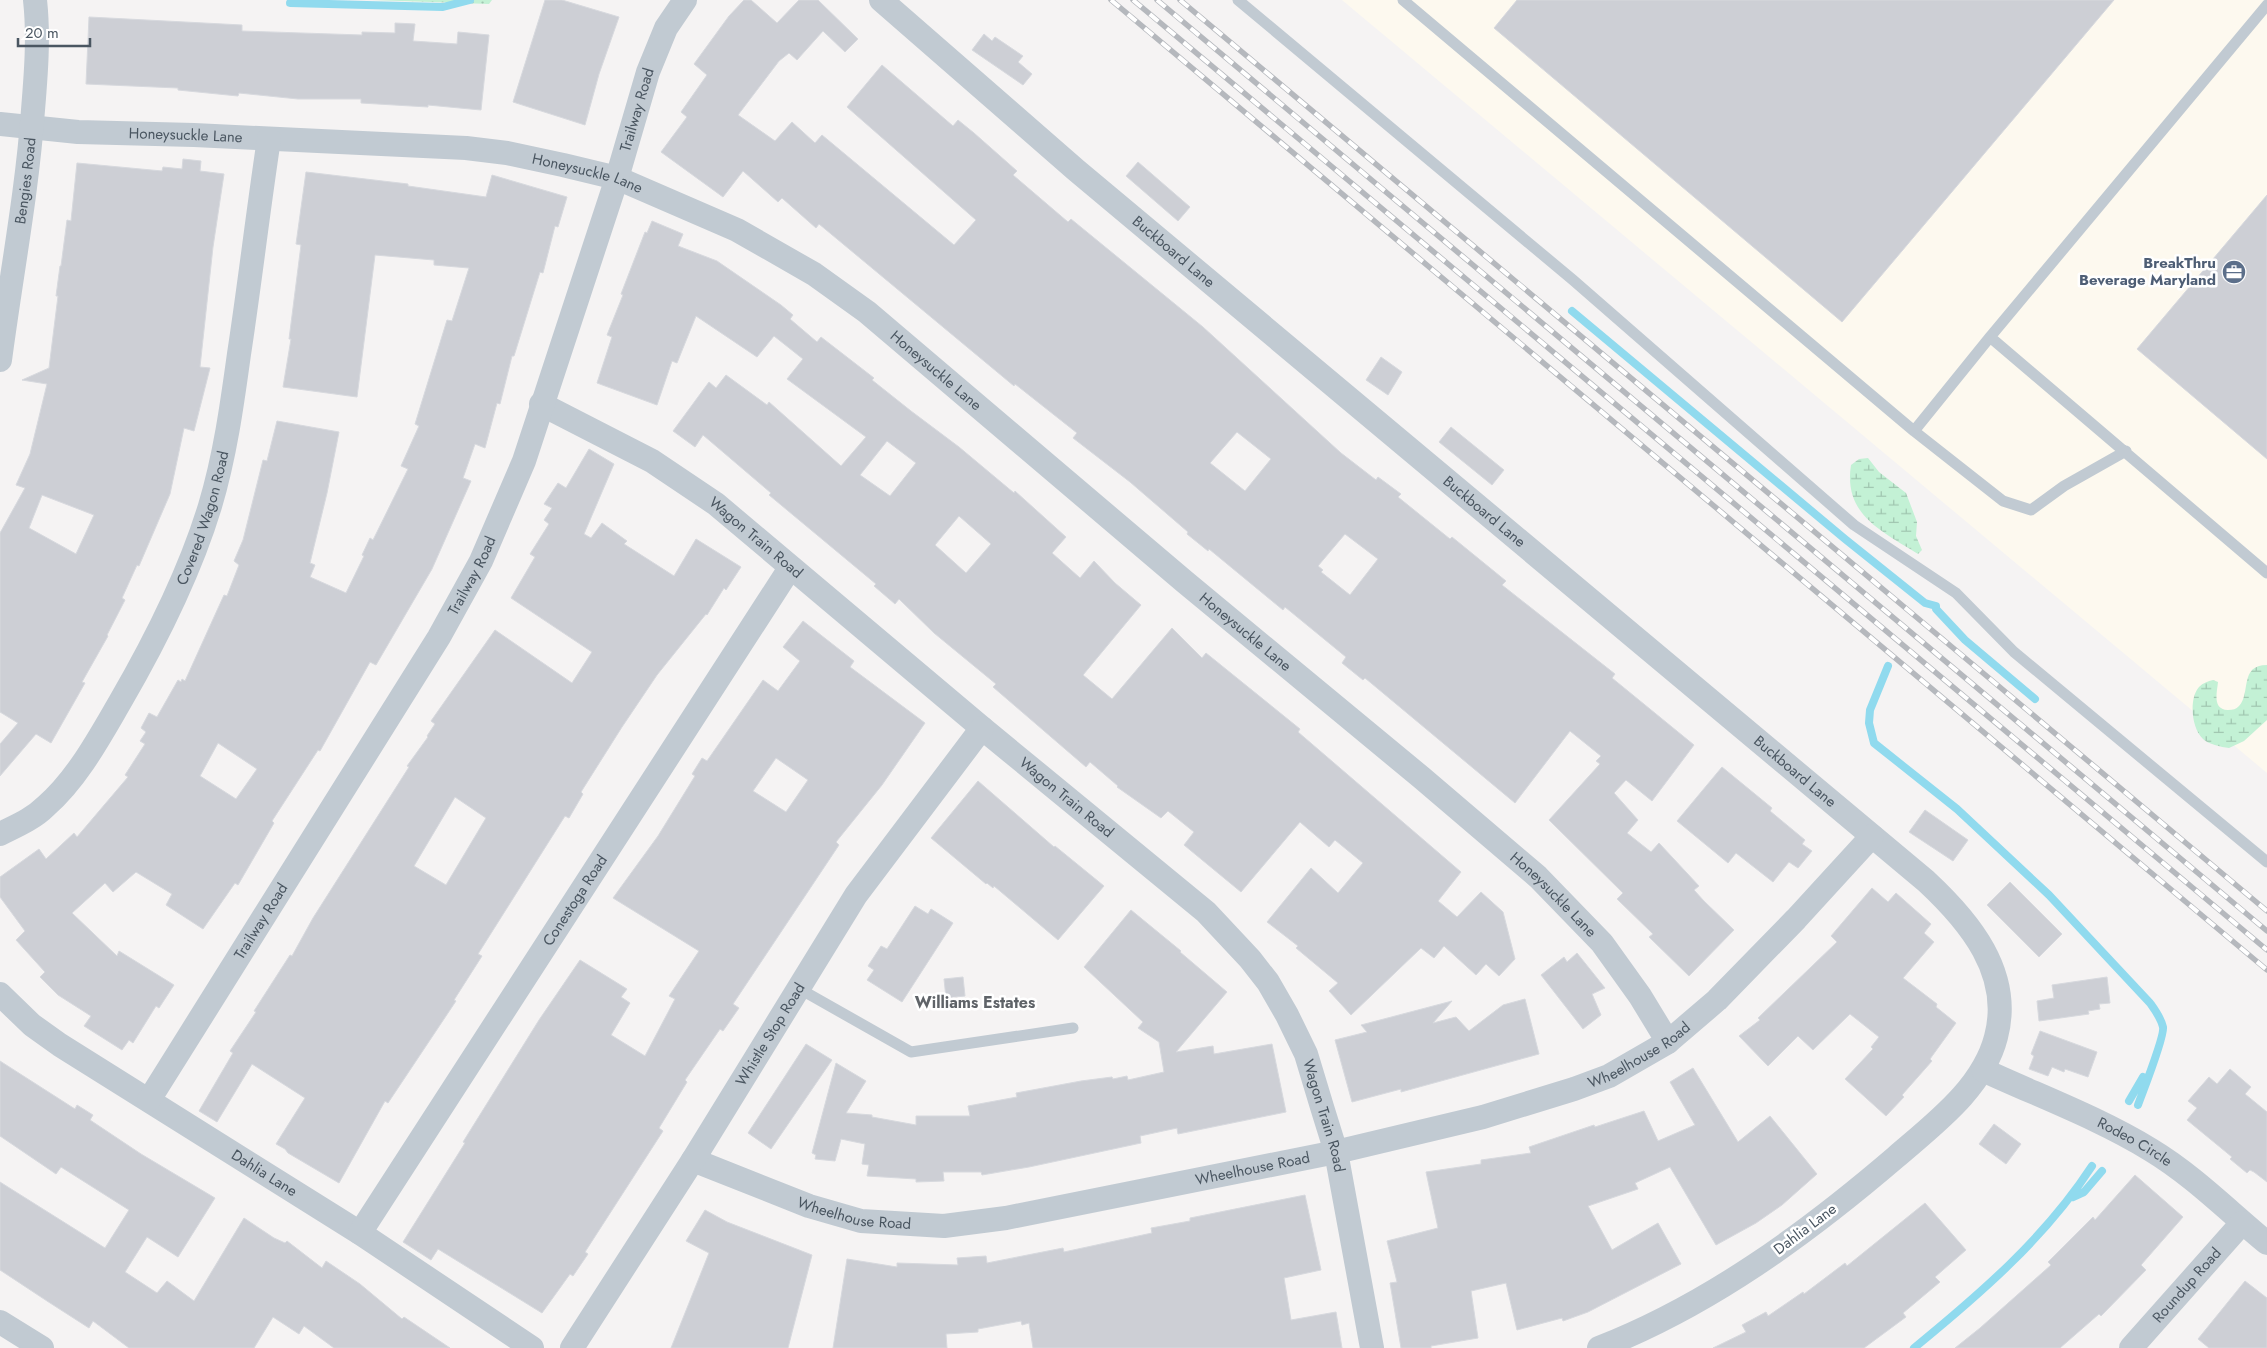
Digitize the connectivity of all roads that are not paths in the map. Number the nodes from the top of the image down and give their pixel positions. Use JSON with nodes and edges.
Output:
{"nodes":[{"id":1,"x":35,"y":0,"type":"edge"},
{"id":2,"x":685,"y":0,"type":"edge"},
{"id":3,"x":881,"y":0,"type":"edge"},
{"id":4,"x":1238,"y":0,"type":"edge"},
{"id":5,"x":1403,"y":0,"type":"edge"},
{"id":6,"x":2267,"y":5,"type":"edge"},
{"id":7,"x":0,"y":124,"type":"edge"},
{"id":8,"x":32,"y":127,"type":"junction"},
{"id":9,"x":268,"y":139,"type":"junction"},
{"id":10,"x":617,"y":178,"type":"junction"},
{"id":11,"x":5,"y":284,"type":"edge"},
{"id":12,"x":1990,"y":337,"type":"junction"},
{"id":13,"x":0,"y":360,"type":"edge"},
{"id":14,"x":542,"y":404,"type":"junction"},
{"id":15,"x":1914,"y":431,"type":"junction"},
{"id":16,"x":2126,"y":451,"type":"junction"},
{"id":17,"x":790,"y":568,"type":"junction"},
{"id":18,"x":2267,"y":573,"type":"edge"},
{"id":19,"x":982,"y":728,"type":"junction"},
{"id":20,"x":0,"y":834,"type":"edge"},
{"id":21,"x":1872,"y":836,"type":"junction"},
{"id":22,"x":2267,"y":862,"type":"edge"},
{"id":23,"x":798,"y":988,"type":"junction"},
{"id":24,"x":0,"y":994,"type":"edge"},
{"id":25,"x":1073,"y":1028,"type":"dead end"},
{"id":26,"x":1668,"y":1042,"type":"junction"},
{"id":27,"x":1983,"y":1070,"type":"junction"},
{"id":28,"x":149,"y":1100,"type":"junction"},
{"id":29,"x":1336,"y":1152,"type":"junction"},
{"id":30,"x":693,"y":1160,"type":"junction"},
{"id":31,"x":2242,"y":1223,"type":"junction"},
{"id":32,"x":360,"y":1233,"type":"junction"},
{"id":33,"x":2267,"y":1243,"type":"edge"},
{"id":34,"x":0,"y":1322,"type":"edge"},
{"id":35,"x":42,"y":1348,"type":"edge"},
{"id":36,"x":532,"y":1348,"type":"edge"},
{"id":37,"x":572,"y":1348,"type":"edge"},
{"id":38,"x":1372,"y":1348,"type":"edge"},
{"id":39,"x":1599,"y":1348,"type":"edge"},
{"id":40,"x":2131,"y":1348,"type":"edge"}],
"edges":[{"from":1,"to":8,"type":"street","name":"Bengies Road"},
{"from":2,"to":10,"type":"street","name":"Trailway Road"},
{"from":3,"to":21,"type":"street","name":"Buckboard Lane"},
{"from":4,"to":22,"type":"lane"},
{"from":5,"to":15,"type":"lane"},
{"from":6,"to":12,"type":"lane"},
{"from":7,"to":8,"type":"street","name":"Honeysuckle Lane"},
{"from":8,"to":9,"type":"street","name":"Honeysuckle Lane"},
{"from":8,"to":11,"type":"street","name":"Bengies Road"},
{"from":9,"to":10,"type":"street","name":"Honeysuckle Lane"},
{"from":9,"to":20,"type":"street","name":"Covered Wagon Road"},
{"from":10,"to":14,"type":"street","name":"Trailway Road"},
{"from":10,"to":26,"type":"street","name":"Honeysuckle Lane"},
{"from":11,"to":13,"type":"street","name":"Bengies Road"},
{"from":12,"to":15,"type":"lane"},
{"from":12,"to":16,"type":"lane"},
{"from":14,"to":17,"type":"street","name":"Wagon Train Road"},
{"from":14,"to":28,"type":"street","name":"Trailway Road"},
{"from":15,"to":16,"type":"lane"},
{"from":16,"to":18,"type":"lane"},
{"from":17,"to":19,"type":"street","name":"Wagon Train Road"},
{"from":17,"to":32,"type":"street","name":"Conestoga Road"},
{"from":19,"to":23,"type":"street","name":"Whistle Stop Road"},
{"from":19,"to":29,"type":"street","name":"Wagon Train Road"},
{"from":21,"to":26,"type":"street","name":"Wheelhouse Road"},
{"from":21,"to":27,"type":"street","name":"Buckboard Lane"},
{"from":23,"to":25,"type":"lane"},
{"from":23,"to":30,"type":"street","name":"Whistle Stop Road"},
{"from":24,"to":28,"type":"street","name":"Dahlia Lane"},
{"from":26,"to":29,"type":"street","name":"Wheelhouse Road"},
{"from":27,"to":31,"type":"street","name":"Rodeo Circle"},
{"from":27,"to":39,"type":"street","name":"Dahlia Lane"},
{"from":28,"to":32,"type":"street","name":"Dahlia Lane"},
{"from":29,"to":30,"type":"street","name":"Wheelhouse Road"},
{"from":29,"to":38,"type":"street","name":"Wagon Train Road"},
{"from":30,"to":37,"type":"street","name":"Whistle Stop Road"},
{"from":31,"to":33,"type":"street","name":"Rodeo Circle"},
{"from":31,"to":40,"type":"street","name":"Roundup Road"},
{"from":32,"to":36,"type":"street","name":"Dahlia Lane"},
{"from":34,"to":35,"type":"street"}]}
